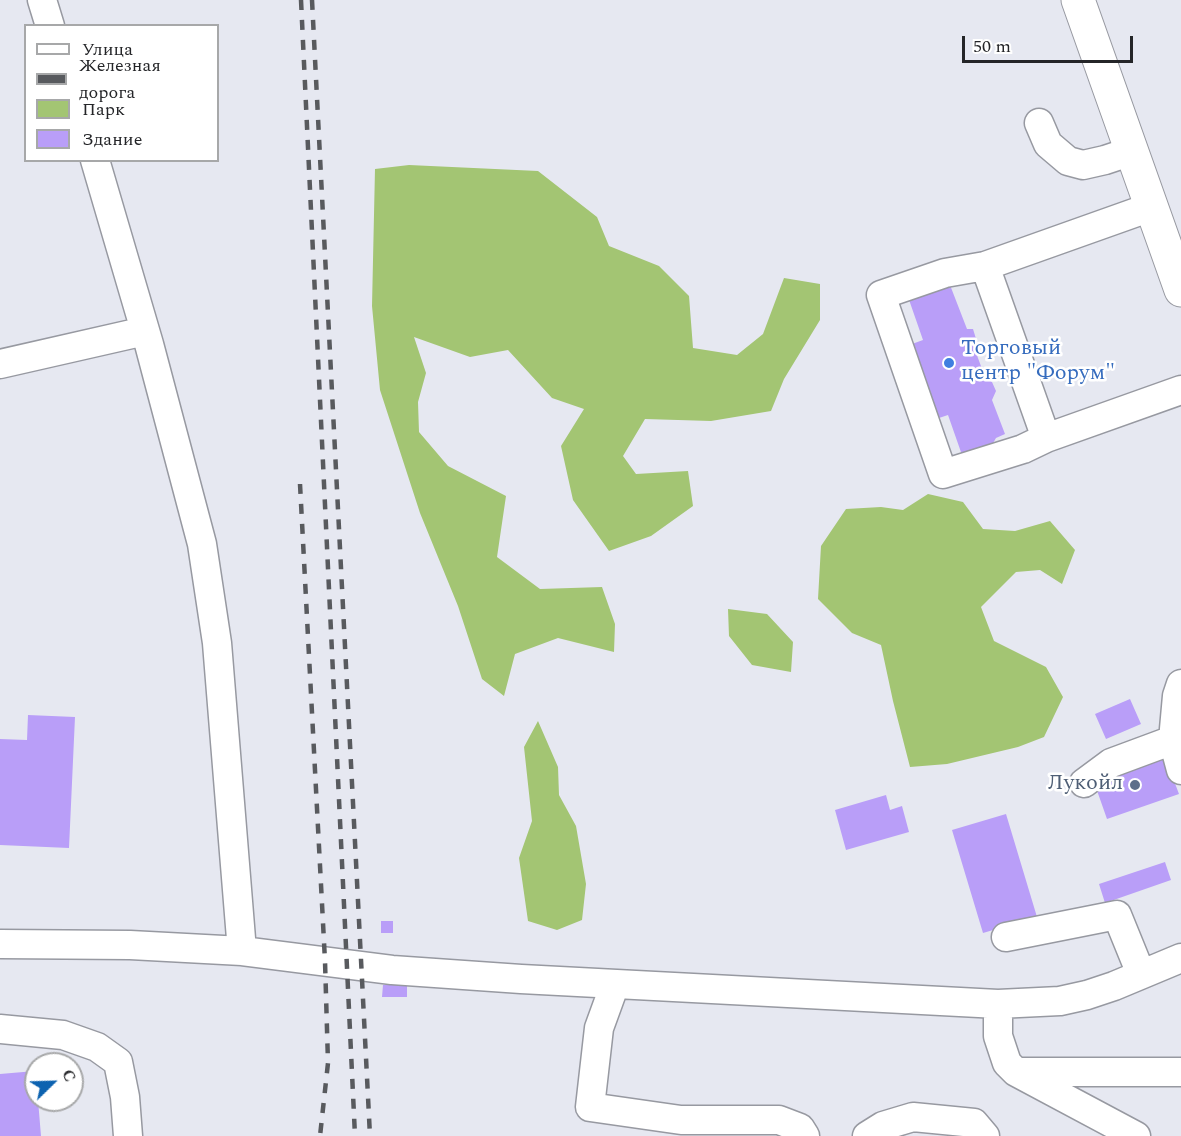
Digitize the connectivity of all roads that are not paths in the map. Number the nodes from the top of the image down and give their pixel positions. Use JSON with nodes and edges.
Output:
{"nodes":[{"id":1,"x":42,"y":0,"type":"edge"},
{"id":2,"x":1078,"y":0,"type":"edge"},
{"id":3,"x":49,"y":24,"type":"edge"},
{"id":4,"x":1039,"y":123,"type":"dead end"},
{"id":5,"x":1132,"y":151,"type":"junction"},
{"id":6,"x":96,"y":162,"type":"edge"},
{"id":7,"x":1151,"y":207,"type":"junction"},
{"id":8,"x":985,"y":266,"type":"junction"},
{"id":9,"x":1181,"y":290,"type":"edge"},
{"id":10,"x":145,"y":331,"type":"junction"},
{"id":11,"x":0,"y":364,"type":"edge"},
{"id":12,"x":1181,"y":390,"type":"edge"},
{"id":13,"x":1046,"y":438,"type":"junction"},
{"id":14,"x":1181,"y":684,"type":"edge"},
{"id":15,"x":1173,"y":740,"type":"junction"},
{"id":16,"x":1181,"y":770,"type":"edge"},
{"id":17,"x":1084,"y":783,"type":"dead end"},
{"id":18,"x":1006,"y":937,"type":"dead end"},
{"id":19,"x":0,"y":944,"type":"edge"},
{"id":20,"x":242,"y":951,"type":"junction"},
{"id":21,"x":1181,"y":958,"type":"edge"},
{"id":22,"x":1141,"y":974,"type":"junction"},
{"id":23,"x":615,"y":984,"type":"junction"},
{"id":24,"x":998,"y":1004,"type":"junction"},
{"id":25,"x":0,"y":1029,"type":"edge"},
{"id":26,"x":1016,"y":1072,"type":"junction"},
{"id":27,"x":1181,"y":1072,"type":"edge"},
{"id":28,"x":681,"y":1128,"type":"edge"},
{"id":29,"x":128,"y":1136,"type":"edge"},
{"id":30,"x":806,"y":1136,"type":"edge"},
{"id":31,"x":867,"y":1136,"type":"edge"},
{"id":32,"x":985,"y":1136,"type":"edge"},
{"id":33,"x":1136,"y":1136,"type":"edge"}],
"edges":[{"from":1,"to":3,"type":"street"},
{"from":2,"to":5,"type":"main road"},
{"from":4,"to":5,"type":"street"},
{"from":5,"to":7,"type":"main road"},
{"from":6,"to":10,"type":"street"},
{"from":7,"to":8,"type":"street"},
{"from":7,"to":9,"type":"main road"},
{"from":8,"to":13,"type":"street"},
{"from":8,"to":13,"type":"street"},
{"from":10,"to":11,"type":"street"},
{"from":10,"to":20,"type":"street"},
{"from":12,"to":13,"type":"street"},
{"from":14,"to":15,"type":"street"},
{"from":15,"to":16,"type":"street"},
{"from":15,"to":17,"type":"street"},
{"from":18,"to":22,"type":"street"},
{"from":19,"to":20,"type":"street"},
{"from":20,"to":23,"type":"street"},
{"from":21,"to":22,"type":"street"},
{"from":22,"to":24,"type":"street"},
{"from":23,"to":24,"type":"street"},
{"from":23,"to":28,"type":"street"},
{"from":24,"to":26,"type":"street"},
{"from":25,"to":29,"type":"street"},
{"from":26,"to":27,"type":"street"},
{"from":26,"to":33,"type":"street"},
{"from":28,"to":30,"type":"street"},
{"from":31,"to":32,"type":"street"}]}
